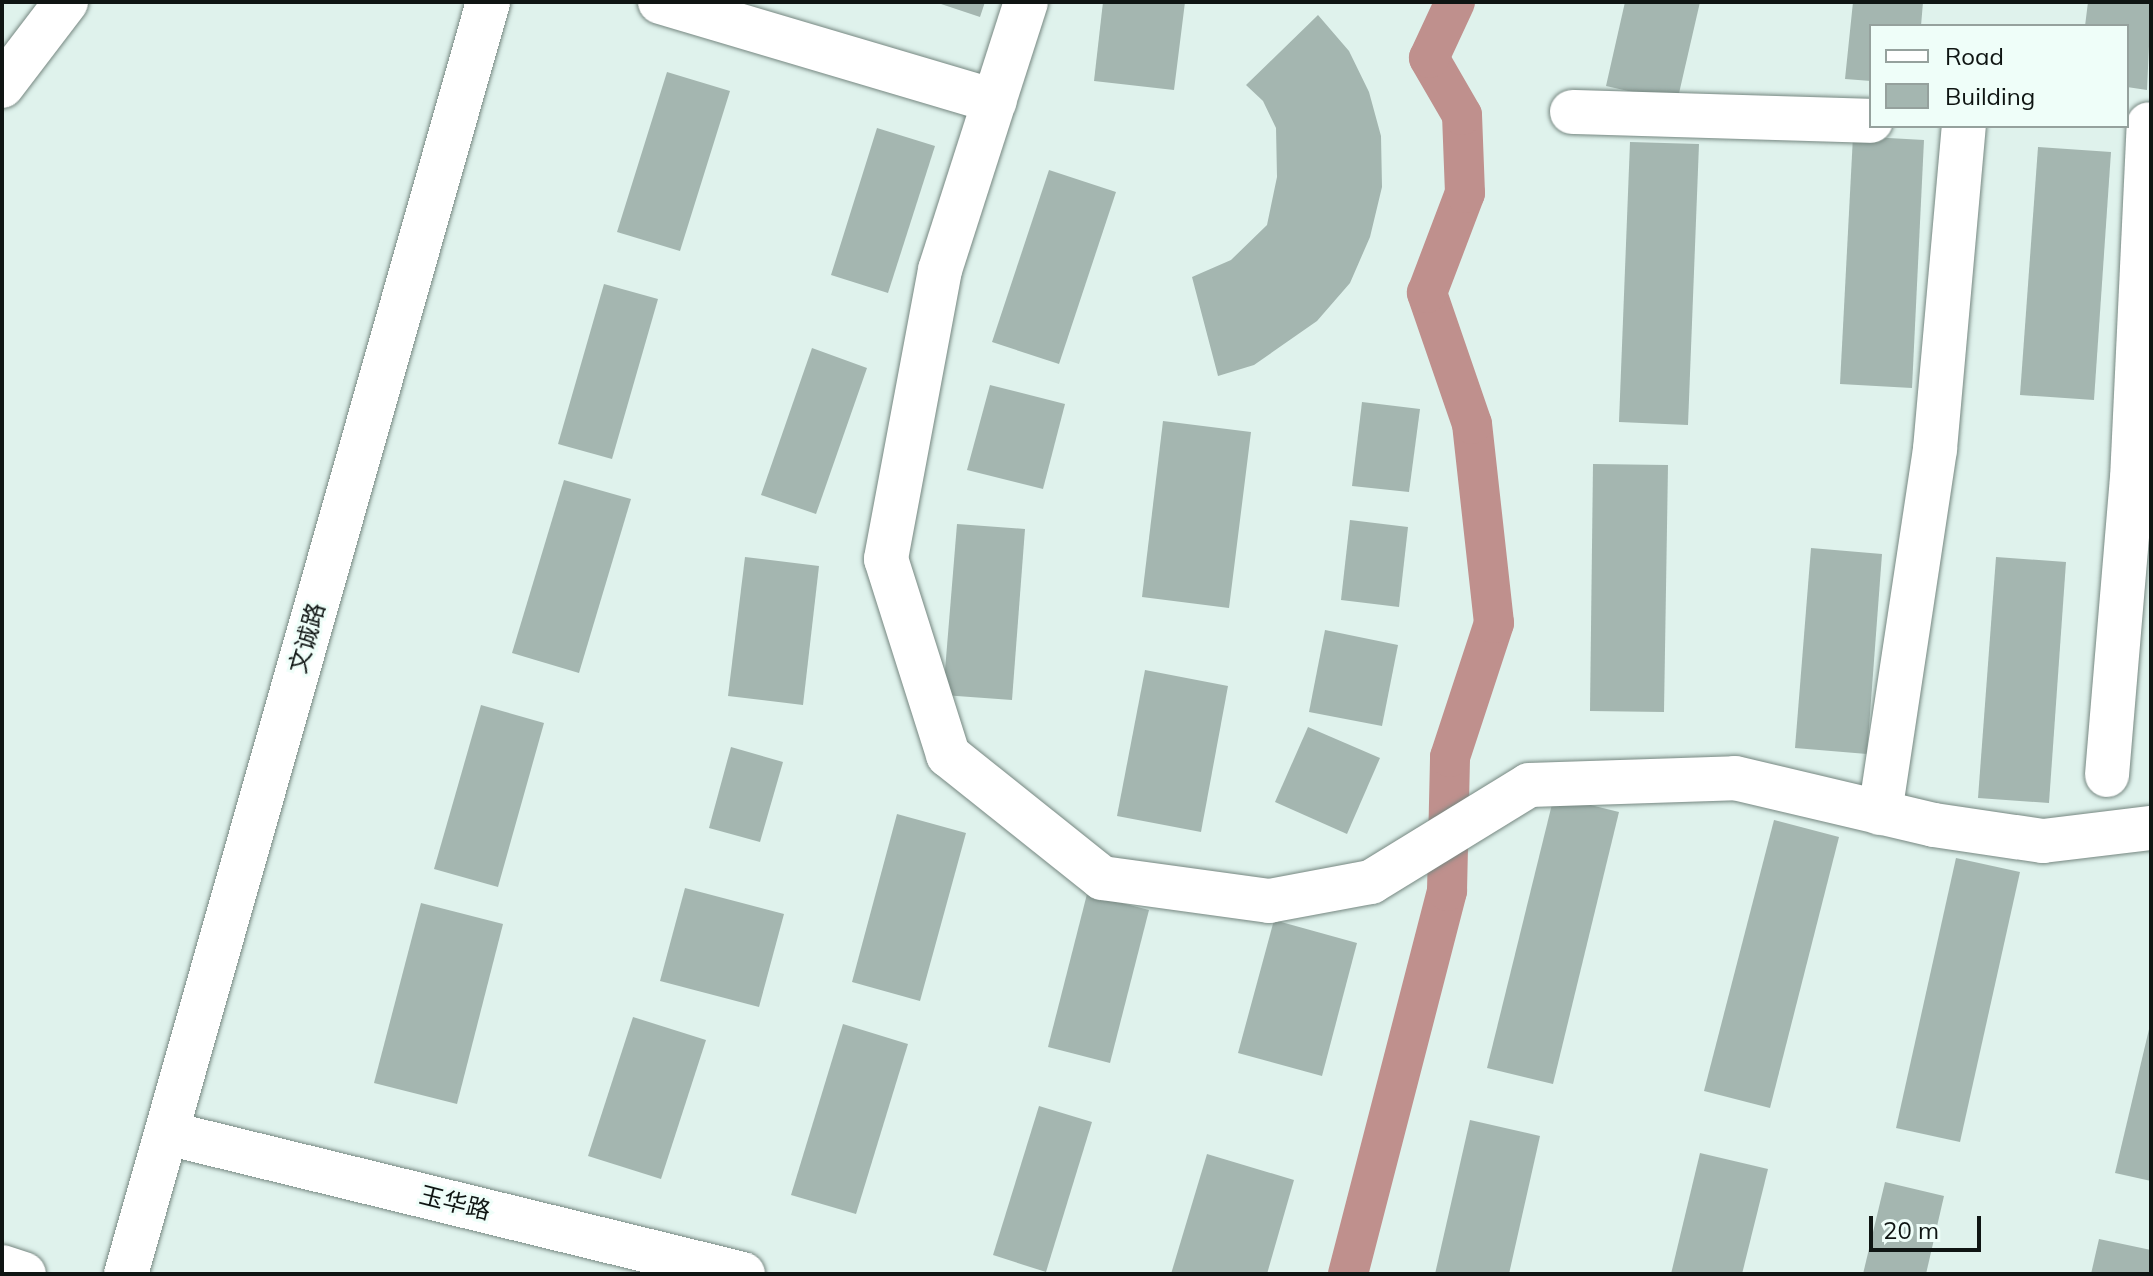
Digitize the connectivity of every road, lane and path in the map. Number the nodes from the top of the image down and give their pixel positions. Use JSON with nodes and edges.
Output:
{"nodes":[{"id":1,"x":66,"y":2,"type":"edge"},
{"id":2,"x":488,"y":2,"type":"edge"},
{"id":3,"x":660,"y":2,"type":"edge"},
{"id":4,"x":1026,"y":2,"type":"edge"},
{"id":5,"x":2,"y":86,"type":"edge"},
{"id":6,"x":995,"y":101,"type":"junction"},
{"id":7,"x":1572,"y":112,"type":"dead end"},
{"id":8,"x":1869,"y":121,"type":"edge"},
{"id":9,"x":2142,"y":124,"type":"edge"},
{"id":10,"x":1964,"y":128,"type":"edge"},
{"id":11,"x":2107,"y":775,"type":"dead end"},
{"id":12,"x":1880,"y":813,"type":"junction"},
{"id":13,"x":2151,"y":828,"type":"edge"},
{"id":14,"x":167,"y":1133,"type":"junction"},
{"id":15,"x":2,"y":1267,"type":"edge"},
{"id":16,"x":24,"y":1274,"type":"edge"},
{"id":17,"x":126,"y":1274,"type":"edge"},
{"id":18,"x":743,"y":1274,"type":"edge"}],
"edges":[{"from":1,"to":5,"type":"street"},
{"from":2,"to":14,"type":"street","name":"文诚路"},
{"from":3,"to":6,"type":"street"},
{"from":4,"to":6,"type":"street"},
{"from":6,"to":12,"type":"street"},
{"from":7,"to":8,"type":"street"},
{"from":9,"to":11,"type":"street"},
{"from":10,"to":12,"type":"street"},
{"from":12,"to":13,"type":"street"},
{"from":14,"to":17,"type":"street","name":"文诚路"},
{"from":14,"to":18,"type":"street","name":"玉华路"},
{"from":15,"to":16,"type":"street"}]}
